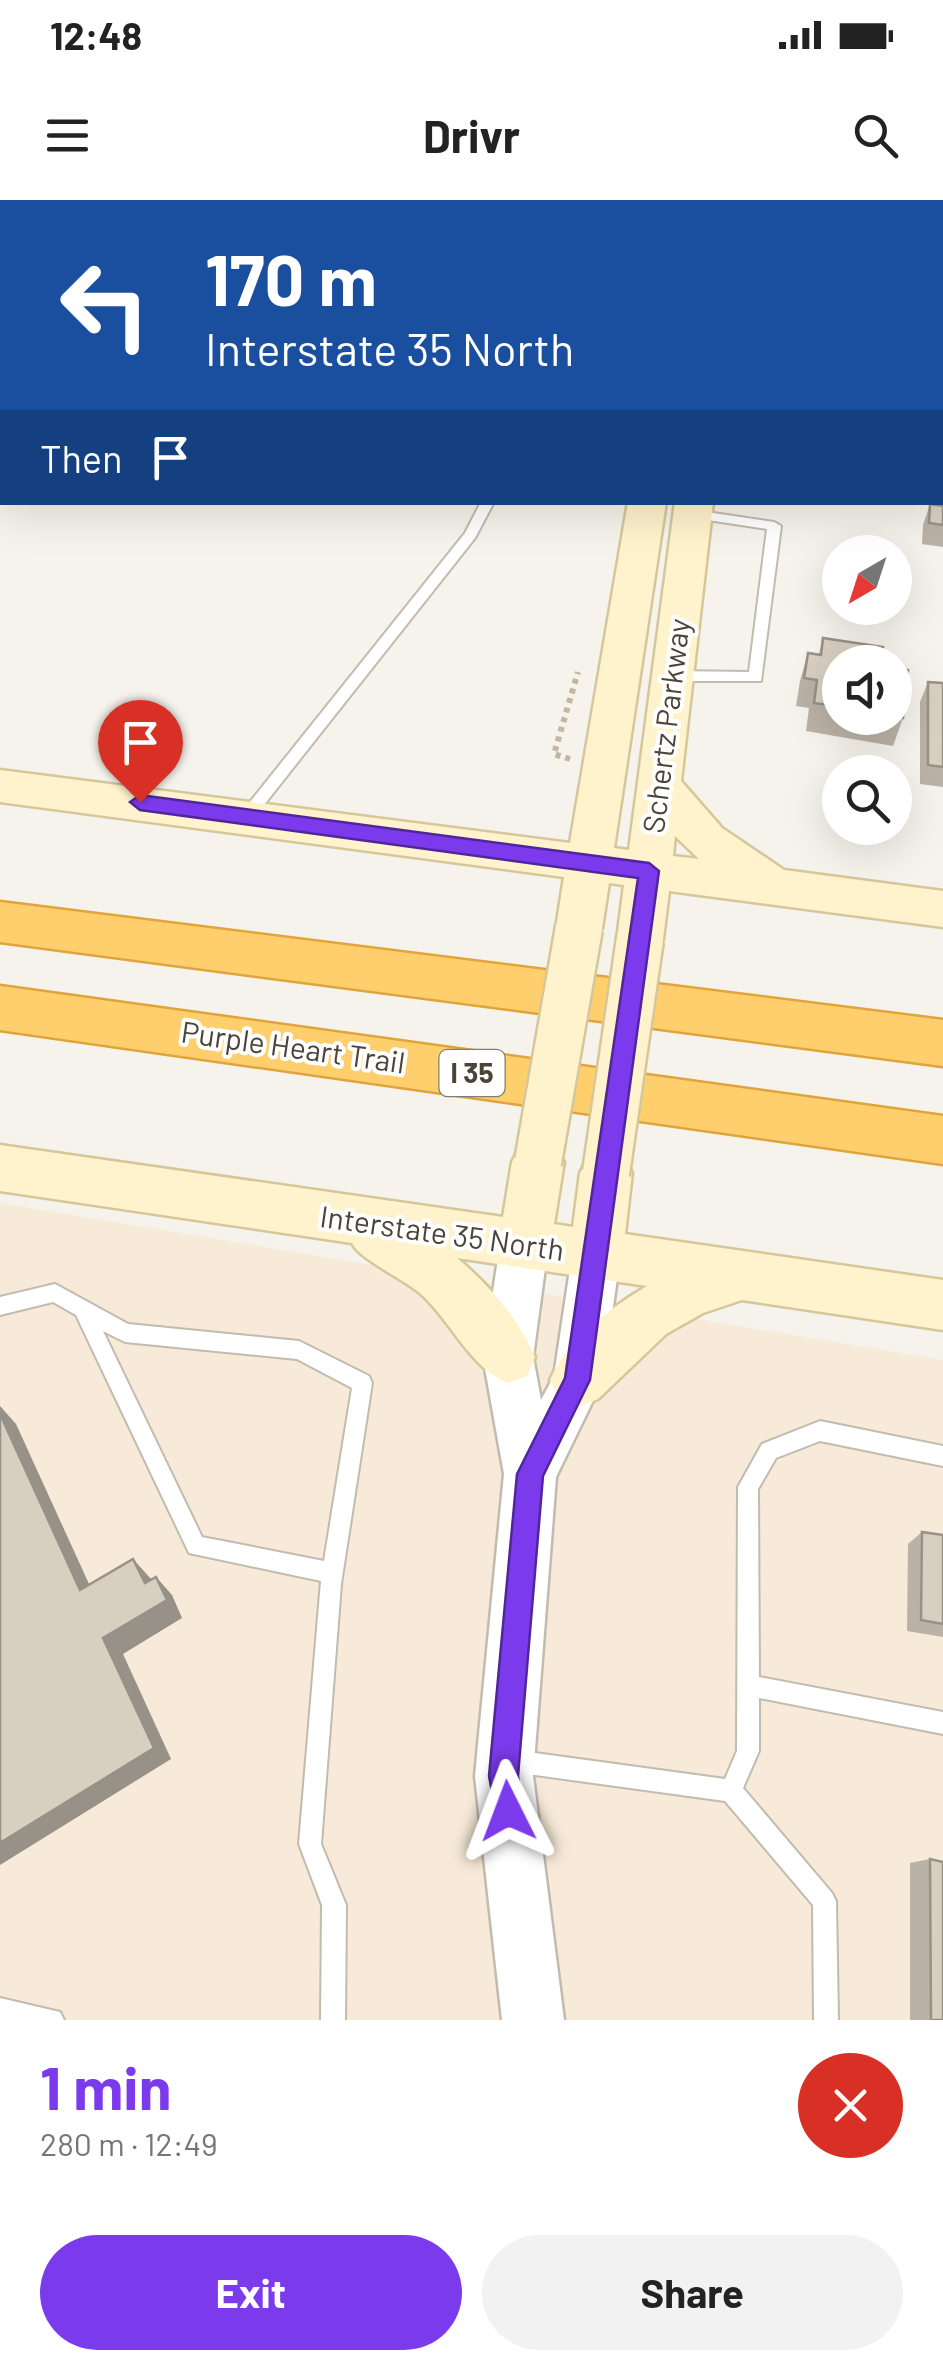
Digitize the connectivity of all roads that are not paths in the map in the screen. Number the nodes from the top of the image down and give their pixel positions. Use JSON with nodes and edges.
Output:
{"nodes":[{"id":1,"x":486,"y":505,"type":"edge"},
{"id":2,"x":646,"y":506,"type":"edge"},
{"id":3,"x":693,"y":508,"type":"edge"},
{"id":4,"x":622,"y":655,"type":"junction"},
{"id":5,"x":674,"y":669,"type":"junction"},
{"id":6,"x":603,"y":778,"type":"junction"},
{"id":7,"x":660,"y":784,"type":"junction"},
{"id":8,"x":0,"y":786,"type":"edge"},
{"id":9,"x":247,"y":816,"type":"junction"},
{"id":10,"x":477,"y":847,"type":"junction"},
{"id":11,"x":590,"y":864,"type":"junction"},
{"id":12,"x":649,"y":871,"type":"junction"},
{"id":13,"x":784,"y":888,"type":"junction"},
{"id":14,"x":943,"y":909,"type":"edge"},
{"id":15,"x":0,"y":922,"type":"edge"},
{"id":16,"x":0,"y":1008,"type":"edge"},
{"id":17,"x":943,"y":1044,"type":"edge"},
{"id":18,"x":943,"y":1140,"type":"edge"},
{"id":19,"x":0,"y":1168,"type":"edge"},
{"id":20,"x":348,"y":1220,"type":"junction"},
{"id":21,"x":524,"y":1246,"type":"junction"},
{"id":22,"x":596,"y":1256,"type":"junction"},
{"id":23,"x":739,"y":1277,"type":"junction"},
{"id":24,"x":943,"y":1305,"type":"edge"},
{"id":25,"x":0,"y":1306,"type":"edge"},
{"id":26,"x":83,"y":1310,"type":"junction"},
{"id":27,"x":508,"y":1357,"type":"junction"},
{"id":28,"x":578,"y":1380,"type":"junction"},
{"id":29,"x":943,"y":1456,"type":"edge"},
{"id":30,"x":530,"y":1474,"type":"junction"},
{"id":31,"x":333,"y":1574,"type":"junction"},
{"id":32,"x":746,"y":1685,"type":"junction"},
{"id":33,"x":943,"y":1723,"type":"edge"},
{"id":34,"x":505,"y":1760,"type":"junction"},
{"id":35,"x":731,"y":1791,"type":"junction"},
{"id":36,"x":0,"y":2010,"type":"edge"},
{"id":37,"x":52,"y":2020,"type":"edge"},
{"id":38,"x":332,"y":2020,"type":"edge"},
{"id":39,"x":533,"y":2020,"type":"edge"},
{"id":40,"x":826,"y":2020,"type":"edge"}],
"edges":[{"from":1,"to":9,"type":"lane"},
{"from":2,"to":3,"type":"street"},
{"from":2,"to":4,"type":"main road","name":"Schertz Parkway"},
{"from":3,"to":5,"type":"main road","name":"Schertz Parkway"},
{"from":3,"to":5,"type":"lane"},
{"from":4,"to":5,"type":"street"},
{"from":4,"to":6,"type":"main road","name":"Schertz Parkway"},
{"from":5,"to":7,"type":"main road","name":"Schertz Parkway"},
{"from":6,"to":10,"type":"main road"},
{"from":6,"to":11,"type":"main road","name":"Schertz Parkway"},
{"from":7,"to":12,"type":"main road","name":"Schertz Parkway"},
{"from":7,"to":13,"type":"main road"},
{"from":8,"to":9,"type":"main road"},
{"from":9,"to":10,"type":"main road"},
{"from":10,"to":11,"type":"main road"},
{"from":11,"to":12,"type":"main road"},
{"from":11,"to":21,"type":"main road","name":"Schertz Parkway","bridge":true},
{"from":12,"to":13,"type":"main road"},
{"from":12,"to":22,"type":"main road","name":"Schertz Parkway","bridge":true},
{"from":13,"to":14,"type":"main road"},
{"from":15,"to":17,"type":"highway"},
{"from":16,"to":18,"type":"highway","name":"Purple Heart Trail","number":"I 35"},
{"from":19,"to":20,"type":"main road","name":"Interstate 35 North"},
{"from":20,"to":21,"type":"main road","name":"Interstate 35 North"},
{"from":20,"to":27,"type":"main road"},
{"from":21,"to":22,"type":"main road","name":"Interstate 35 North"},
{"from":21,"to":27,"type":"street","name":"Schertz Parkway"},
{"from":22,"to":23,"type":"main road","name":"Interstate 35 North"},
{"from":22,"to":28,"type":"street","name":"Schertz Parkway"},
{"from":23,"to":24,"type":"main road","name":"Interstate 35 North"},
{"from":23,"to":28,"type":"main road"},
{"from":25,"to":26,"type":"lane"},
{"from":26,"to":31,"type":"lane"},
{"from":26,"to":31,"type":"lane"},
{"from":27,"to":30,"type":"street","name":"Schertz Parkway"},
{"from":28,"to":30,"type":"street","name":"Schertz Parkway"},
{"from":29,"to":32,"type":"lane"},
{"from":30,"to":34,"type":"street","name":"Schertz Parkway"},
{"from":31,"to":38,"type":"lane"},
{"from":32,"to":33,"type":"lane"},
{"from":32,"to":35,"type":"lane"},
{"from":34,"to":35,"type":"lane"},
{"from":34,"to":39,"type":"street","name":"Schertz Parkway"},
{"from":35,"to":40,"type":"lane"},
{"from":36,"to":37,"type":"lane"}]}
